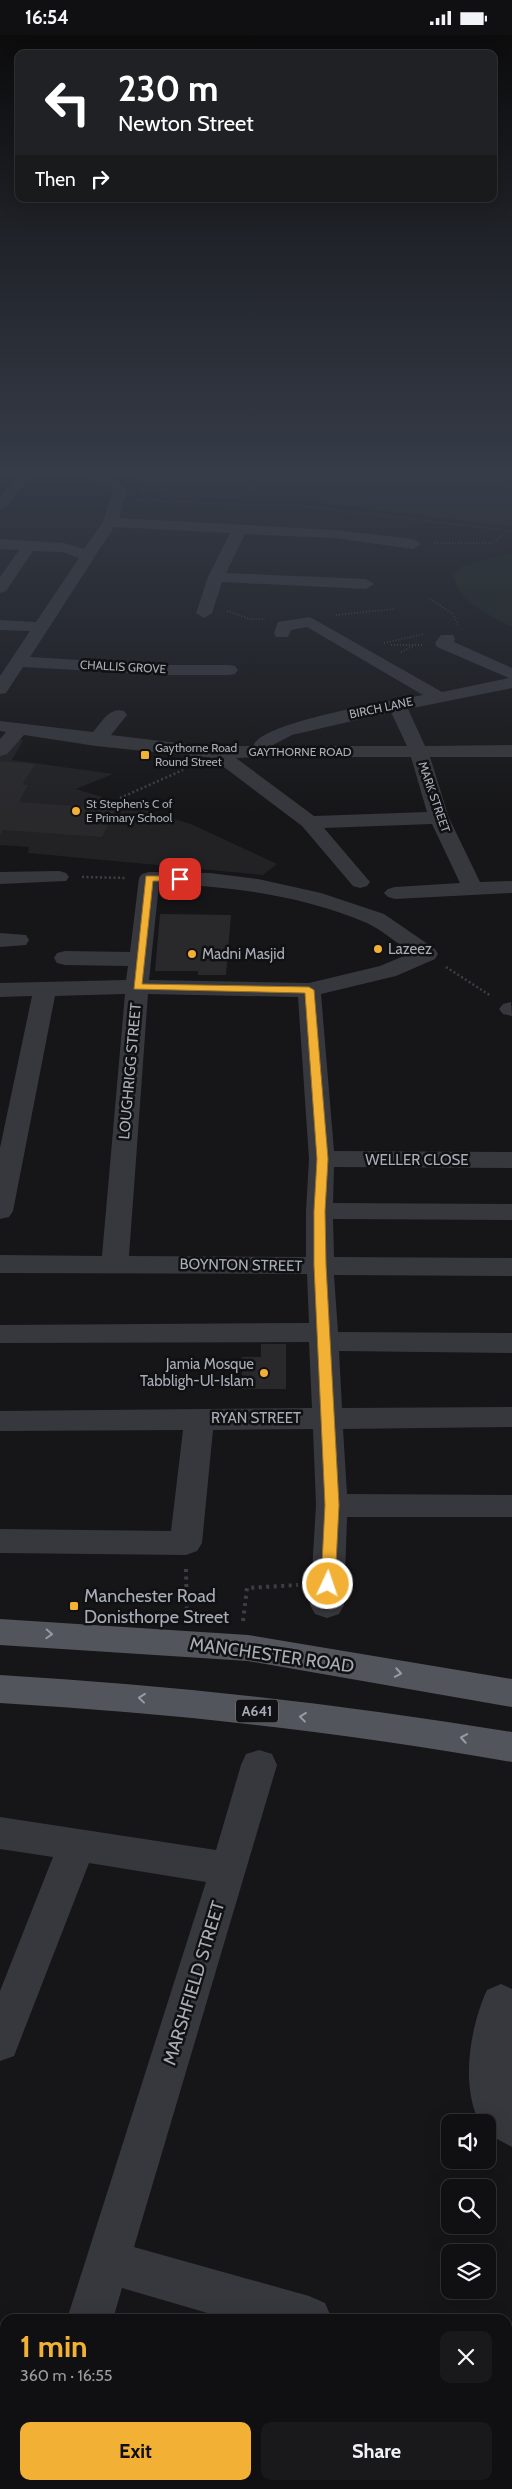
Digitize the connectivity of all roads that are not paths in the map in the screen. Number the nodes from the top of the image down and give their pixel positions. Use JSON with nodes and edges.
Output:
{"nodes":[{"id":1,"x":65,"y":587,"type":"edge"},
{"id":2,"x":213,"y":587,"type":"edge"},
{"id":3,"x":204,"y":613,"type":"dead end"},
{"id":4,"x":328,"y":620,"type":"dead end"},
{"id":5,"x":310,"y":623,"type":"junction"},
{"id":6,"x":0,"y":625,"type":"edge"},
{"id":7,"x":38,"y":627,"type":"junction"},
{"id":8,"x":282,"y":633,"type":"dead end"},
{"id":9,"x":445,"y":641,"type":"road end"},
{"id":10,"x":17,"y":661,"type":"junction"},
{"id":11,"x":229,"y":670,"type":"dead end"},
{"id":12,"x":512,"y":674,"type":"edge"},
{"id":13,"x":512,"y":683,"type":"edge"},
{"id":14,"x":0,"y":689,"type":"edge"},
{"id":15,"x":438,"y":697,"type":"junction"},
{"id":16,"x":396,"y":705,"type":"junction"},
{"id":17,"x":118,"y":715,"type":"dead end"},
{"id":18,"x":0,"y":726,"type":"edge"},
{"id":19,"x":19,"y":729,"type":"junction"},
{"id":20,"x":96,"y":740,"type":"junction"},
{"id":21,"x":0,"y":750,"type":"edge"},
{"id":22,"x":506,"y":751,"type":"edge"},
{"id":23,"x":260,"y":752,"type":"junction"},
{"id":24,"x":419,"y":752,"type":"junction"},
{"id":25,"x":218,"y":753,"type":"junction"},
{"id":26,"x":512,"y":773,"type":"edge"},
{"id":27,"x":439,"y":818,"type":"junction"},
{"id":28,"x":309,"y":822,"type":"junction"},
{"id":29,"x":59,"y":877,"type":"road end"},
{"id":30,"x":0,"y":878,"type":"edge"},
{"id":31,"x":360,"y":882,"type":"dead end"},
{"id":32,"x":512,"y":887,"type":"edge"},
{"id":33,"x":473,"y":889,"type":"junction"},
{"id":34,"x":395,"y":893,"type":"dead end"},
{"id":35,"x":65,"y":958,"type":"dead end"},
{"id":36,"x":140,"y":959,"type":"junction"},
{"id":37,"x":137,"y":987,"type":"junction"},
{"id":38,"x":45,"y":989,"type":"junction"},
{"id":39,"x":0,"y":990,"type":"edge"},
{"id":40,"x":309,"y":990,"type":"junction"},
{"id":41,"x":322,"y":1159,"type":"junction"},
{"id":42,"x":512,"y":1160,"type":"edge"},
{"id":43,"x":0,"y":1211,"type":"edge"},
{"id":44,"x":319,"y":1211,"type":"junction"},
{"id":45,"x":512,"y":1212,"type":"edge"},
{"id":46,"x":115,"y":1263,"type":"junction"},
{"id":47,"x":0,"y":1265,"type":"edge"},
{"id":48,"x":320,"y":1265,"type":"junction"},
{"id":49,"x":512,"y":1267,"type":"edge"},
{"id":50,"x":0,"y":1334,"type":"edge"},
{"id":51,"x":324,"y":1337,"type":"junction"},
{"id":52,"x":512,"y":1343,"type":"edge"},
{"id":53,"x":512,"y":1417,"type":"edge"},
{"id":54,"x":326,"y":1418,"type":"junction"},
{"id":55,"x":199,"y":1419,"type":"junction"},
{"id":56,"x":0,"y":1421,"type":"edge"},
{"id":57,"x":332,"y":1505,"type":"junction"},
{"id":58,"x":512,"y":1507,"type":"edge"},
{"id":59,"x":0,"y":1541,"type":"edge"},
{"id":60,"x":327,"y":1594,"type":"road end"},
{"id":61,"x":0,"y":1633,"type":"edge"},
{"id":62,"x":0,"y":1689,"type":"edge"},
{"id":63,"x":512,"y":1693,"type":"edge"},
{"id":64,"x":512,"y":1747,"type":"edge"},
{"id":65,"x":259,"y":1765,"type":"dead end"},
{"id":66,"x":0,"y":1833,"type":"edge"},
{"id":67,"x":77,"y":1844,"type":"junction"},
{"id":68,"x":229,"y":1869,"type":"junction"},
{"id":69,"x":501,"y":2003,"type":"dead end"},
{"id":70,"x":0,"y":2042,"type":"edge"},
{"id":71,"x":512,"y":2126,"type":"edge"},
{"id":72,"x":108,"y":2262,"type":"junction"},
{"id":73,"x":92,"y":2314,"type":"edge"},
{"id":74,"x":291,"y":2314,"type":"edge"}],
"edges":[{"from":1,"to":7,"type":"street"},
{"from":2,"to":3,"type":"street"},
{"from":4,"to":5,"type":"street"},
{"from":5,"to":8,"type":"street"},
{"from":5,"to":15,"type":"street"},
{"from":6,"to":7,"type":"street"},
{"from":7,"to":10,"type":"street"},
{"from":9,"to":12,"type":"street"},
{"from":10,"to":11,"type":"street","name":"CHALLIS GROVE"},
{"from":10,"to":14,"type":"street"},
{"from":13,"to":15,"type":"street","name":"BIRCH LANE"},
{"from":15,"to":16,"type":"street","name":"BIRCH LANE"},
{"from":16,"to":23,"type":"street","name":"BIRCH LANE"},
{"from":16,"to":24,"type":"street","name":"MARK STREET"},
{"from":17,"to":20,"type":"street"},
{"from":18,"to":19,"type":"street","name":"GAYTHORNE ROAD"},
{"from":19,"to":20,"type":"street","name":"GAYTHORNE ROAD"},
{"from":19,"to":21,"type":"street"},
{"from":20,"to":25,"type":"street","name":"GAYTHORNE ROAD"},
{"from":22,"to":24,"type":"street","name":"GAYTHORNE ROAD"},
{"from":22,"to":26,"type":"street"},
{"from":23,"to":24,"type":"street","name":"GAYTHORNE ROAD"},
{"from":23,"to":25,"type":"street","name":"GAYTHORNE ROAD"},
{"from":24,"to":27,"type":"street","name":"MARK STREET"},
{"from":25,"to":28,"type":"street"},
{"from":27,"to":28,"type":"street"},
{"from":27,"to":33,"type":"street","name":"MARK STREET"},
{"from":28,"to":31,"type":"street"},
{"from":29,"to":30,"type":"street"},
{"from":32,"to":33,"type":"street"},
{"from":33,"to":34,"type":"street"},
{"from":35,"to":36,"type":"street"},
{"from":36,"to":37,"type":"street","name":"LOUGHRIGG STREET"},
{"from":36,"to":40,"type":"street","name":"LOUGHRIGG STREET"},
{"from":37,"to":38,"type":"street"},
{"from":37,"to":40,"type":"street"},
{"from":37,"to":46,"type":"street","name":"LOUGHRIGG STREET"},
{"from":38,"to":39,"type":"street"},
{"from":38,"to":43,"type":"street"},
{"from":40,"to":41,"type":"street"},
{"from":41,"to":42,"type":"street","name":"WELLER CLOSE"},
{"from":41,"to":44,"type":"street"},
{"from":44,"to":45,"type":"street"},
{"from":44,"to":48,"type":"street"},
{"from":46,"to":47,"type":"street","name":"BOYNTON STREET"},
{"from":46,"to":48,"type":"street","name":"BOYNTON STREET"},
{"from":48,"to":49,"type":"street","name":"BOYNTON STREET"},
{"from":48,"to":51,"type":"street"},
{"from":50,"to":51,"type":"street"},
{"from":51,"to":52,"type":"street"},
{"from":51,"to":54,"type":"street"},
{"from":53,"to":54,"type":"street","name":"RYAN STREET"},
{"from":54,"to":55,"type":"street","name":"RYAN STREET"},
{"from":54,"to":57,"type":"street"},
{"from":55,"to":56,"type":"street","name":"RYAN STREET"},
{"from":55,"to":59,"type":"street"},
{"from":57,"to":58,"type":"street"},
{"from":57,"to":60,"type":"street"},
{"from":61,"to":63,"type":"main road","name":"MANCHESTER ROAD","one_way":true},
{"from":64,"to":62,"type":"main road","number":"A641","one_way":true},
{"from":65,"to":68,"type":"street","name":"MARSHFIELD STREET"},
{"from":66,"to":67,"type":"street"},
{"from":67,"to":68,"type":"street"},
{"from":67,"to":70,"type":"street"},
{"from":68,"to":72,"type":"street","name":"MARSHFIELD STREET"},
{"from":69,"to":71,"type":"street"},
{"from":72,"to":73,"type":"street","name":"MARSHFIELD STREET"},
{"from":72,"to":74,"type":"street"}]}
